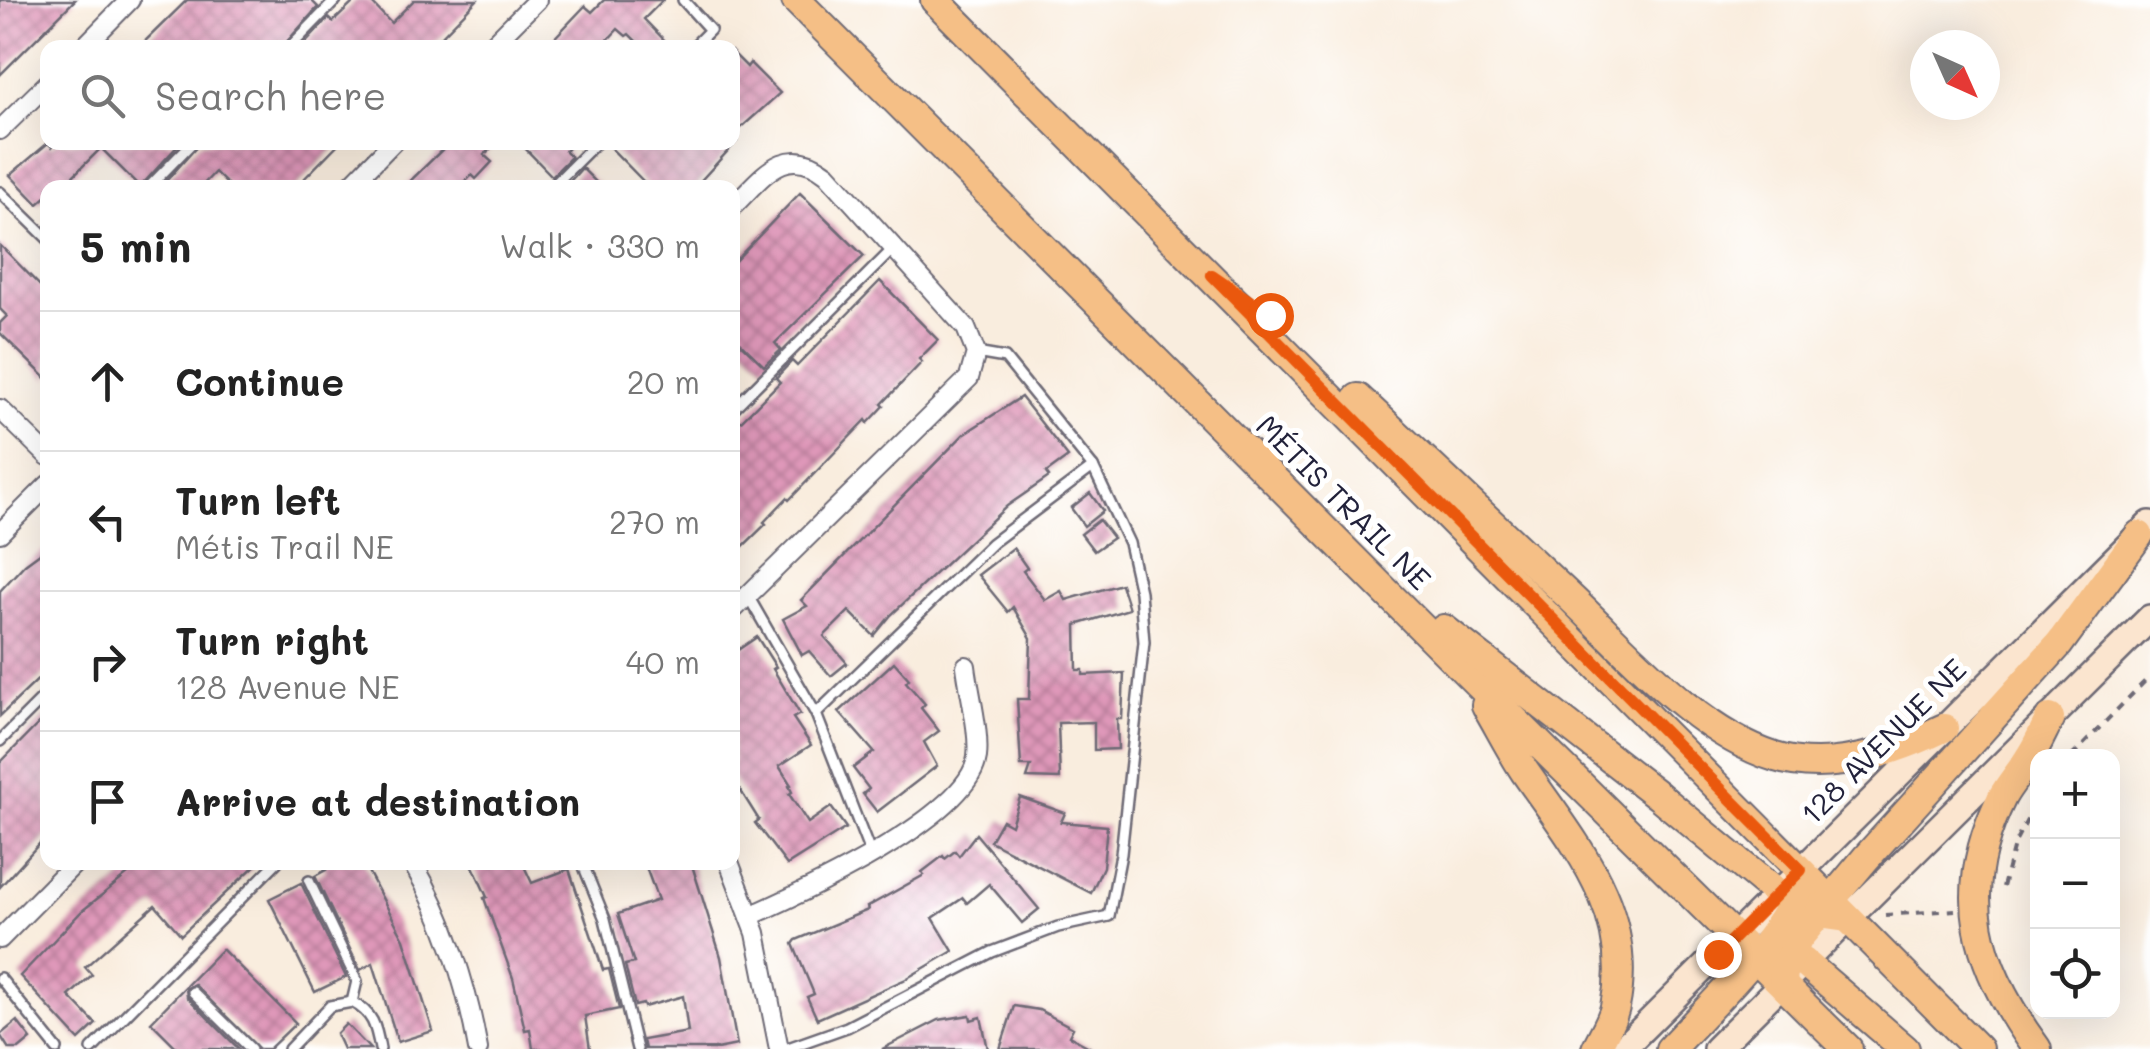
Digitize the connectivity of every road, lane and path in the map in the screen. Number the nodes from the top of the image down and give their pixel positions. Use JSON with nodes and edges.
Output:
{"nodes":[{"id":1,"x":130,"y":0,"type":"edge"},
{"id":2,"x":336,"y":0,"type":"edge"},
{"id":3,"x":537,"y":0,"type":"edge"},
{"id":4,"x":683,"y":0,"type":"edge"},
{"id":5,"x":796,"y":0,"type":"edge"},
{"id":6,"x":935,"y":0,"type":"edge"},
{"id":7,"x":90,"y":40,"type":"edge"},
{"id":8,"x":296,"y":40,"type":"edge"},
{"id":9,"x":497,"y":40,"type":"edge"},
{"id":10,"x":700,"y":40,"type":"edge"},
{"id":11,"x":40,"y":90,"type":"edge"},
{"id":12,"x":0,"y":130,"type":"edge"},
{"id":13,"x":185,"y":150,"type":"edge"},
{"id":14,"x":385,"y":150,"type":"edge"},
{"id":15,"x":588,"y":150,"type":"edge"},
{"id":16,"x":156,"y":180,"type":"edge"},
{"id":17,"x":356,"y":180,"type":"edge"},
{"id":18,"x":559,"y":180,"type":"edge"},
{"id":19,"x":0,"y":192,"type":"edge"},
{"id":20,"x":740,"y":199,"type":"edge"},
{"id":21,"x":40,"y":231,"type":"edge"},
{"id":22,"x":895,"y":248,"type":"junction"},
{"id":23,"x":1212,"y":275,"type":"junction"},
{"id":24,"x":976,"y":353,"type":"junction"},
{"id":25,"x":740,"y":402,"type":"edge"},
{"id":26,"x":0,"y":409,"type":"edge"},
{"id":27,"x":40,"y":448,"type":"edge"},
{"id":28,"x":1094,"y":467,"type":"junction"},
{"id":29,"x":40,"y":494,"type":"edge"},
{"id":30,"x":2144,"y":529,"type":"edge"},
{"id":31,"x":0,"y":534,"type":"edge"},
{"id":32,"x":1352,"y":558,"type":"junction"},
{"id":33,"x":748,"y":596,"type":"junction"},
{"id":34,"x":740,"y":604,"type":"edge"},
{"id":35,"x":2147,"y":622,"type":"edge"},
{"id":36,"x":966,"y":666,"type":"dead end"},
{"id":37,"x":1468,"y":674,"type":"junction"},
{"id":38,"x":2150,"y":676,"type":"edge"},
{"id":39,"x":40,"y":701,"type":"edge"},
{"id":40,"x":816,"y":714,"type":"junction"},
{"id":41,"x":2050,"y":718,"type":"junction"},
{"id":42,"x":1944,"y":728,"type":"junction"},
{"id":43,"x":0,"y":741,"type":"edge"},
{"id":44,"x":2079,"y":749,"type":"edge"},
{"id":45,"x":2030,"y":814,"type":"edge"},
{"id":46,"x":871,"y":855,"type":"junction"},
{"id":47,"x":68,"y":870,"type":"edge"},
{"id":48,"x":270,"y":870,"type":"edge"},
{"id":49,"x":416,"y":870,"type":"edge"},
{"id":50,"x":585,"y":870,"type":"edge"},
{"id":51,"x":731,"y":870,"type":"edge"},
{"id":52,"x":1801,"y":870,"type":"junction"},
{"id":53,"x":309,"y":881,"type":"dead end"},
{"id":54,"x":2002,"y":893,"type":"dead end"},
{"id":55,"x":1974,"y":908,"type":"junction"},
{"id":56,"x":1822,"y":911,"type":"junction"},
{"id":57,"x":750,"y":916,"type":"junction"},
{"id":58,"x":0,"y":939,"type":"edge"},
{"id":59,"x":1770,"y":950,"type":"junction"},
{"id":60,"x":0,"y":978,"type":"edge"},
{"id":61,"x":1783,"y":984,"type":"junction"},
{"id":62,"x":193,"y":992,"type":"dead end"},
{"id":63,"x":352,"y":1002,"type":"junction"},
{"id":64,"x":57,"y":1049,"type":"edge"},
{"id":65,"x":92,"y":1049,"type":"edge"},
{"id":66,"x":251,"y":1049,"type":"edge"},
{"id":67,"x":289,"y":1049,"type":"edge"},
{"id":68,"x":380,"y":1049,"type":"edge"},
{"id":69,"x":478,"y":1049,"type":"edge"},
{"id":70,"x":637,"y":1049,"type":"edge"},
{"id":71,"x":782,"y":1049,"type":"edge"},
{"id":72,"x":1596,"y":1049,"type":"edge"},
{"id":73,"x":1622,"y":1049,"type":"edge"},
{"id":74,"x":1670,"y":1049,"type":"edge"},
{"id":75,"x":1716,"y":1049,"type":"edge"},
{"id":76,"x":1848,"y":1049,"type":"edge"},
{"id":77,"x":1905,"y":1049,"type":"edge"},
{"id":78,"x":1978,"y":1049,"type":"edge"},
{"id":79,"x":2037,"y":1049,"type":"edge"}],
"edges":[{"from":1,"to":7,"type":"street"},
{"from":2,"to":8,"type":"lane"},
{"from":3,"to":9,"type":"street"},
{"from":4,"to":10,"type":"lane"},
{"from":5,"to":32,"type":"main road","name":"MÉTIS TRAIL NE"},
{"from":6,"to":23,"type":"main road"},
{"from":11,"to":12,"type":"street"},
{"from":13,"to":16,"type":"lane"},
{"from":14,"to":17,"type":"street"},
{"from":15,"to":18,"type":"lane"},
{"from":19,"to":21,"type":"lane"},
{"from":20,"to":22,"type":"street"},
{"from":22,"to":24,"type":"street"},
{"from":22,"to":25,"type":"lane"},
{"from":23,"to":42,"type":"main road"},
{"from":23,"to":52,"type":"main road"},
{"from":24,"to":28,"type":"lane"},
{"from":24,"to":33,"type":"street"},
{"from":26,"to":27,"type":"street"},
{"from":28,"to":40,"type":"lane"},
{"from":28,"to":71,"type":"lane"},
{"from":29,"to":31,"type":"street"},
{"from":30,"to":42,"type":"main road","name":"128 AVENUE NE"},
{"from":30,"to":56,"type":"main road"},
{"from":32,"to":37,"type":"main road","name":"MÉTIS TRAIL NE"},
{"from":32,"to":56,"type":"main road"},
{"from":33,"to":34,"type":"street"},
{"from":33,"to":40,"type":"lane"},
{"from":35,"to":41,"type":"main road"},
{"from":36,"to":46,"type":"street"},
{"from":37,"to":59,"type":"main road","name":"MÉTIS TRAIL NE"},
{"from":37,"to":72,"type":"main road"},
{"from":38,"to":44,"type":"path"},
{"from":39,"to":43,"type":"lane"},
{"from":40,"to":46,"type":"lane"},
{"from":41,"to":55,"type":"main road"},
{"from":41,"to":56,"type":"main road"},
{"from":42,"to":52,"type":"main road","name":"128 AVENUE NE"},
{"from":45,"to":54,"type":"path"},
{"from":46,"to":57,"type":"street"},
{"from":47,"to":58,"type":"street"},
{"from":48,"to":65,"type":"lane"},
{"from":49,"to":69,"type":"street"},
{"from":50,"to":70,"type":"lane"},
{"from":51,"to":57,"type":"street"},
{"from":52,"to":56,"type":"main road"},
{"from":53,"to":63,"type":"lane"},
{"from":55,"to":56,"type":"path"},
{"from":55,"to":79,"type":"main road"},
{"from":56,"to":59,"type":"main road"},
{"from":56,"to":59,"type":"main road"},
{"from":56,"to":78,"type":"main road"},
{"from":57,"to":71,"type":"street"},
{"from":59,"to":61,"type":"main road","name":"MÉTIS TRAIL NE"},
{"from":59,"to":61,"type":"main road"},
{"from":59,"to":73,"type":"main road"},
{"from":59,"to":74,"type":"main road"},
{"from":59,"to":77,"type":"main road"},
{"from":60,"to":64,"type":"lane"},
{"from":61,"to":75,"type":"main road"},
{"from":61,"to":76,"type":"main road","name":"MÉTIS TRAIL NE"},
{"from":62,"to":66,"type":"lane"},
{"from":63,"to":67,"type":"lane"},
{"from":63,"to":68,"type":"lane"}]}
